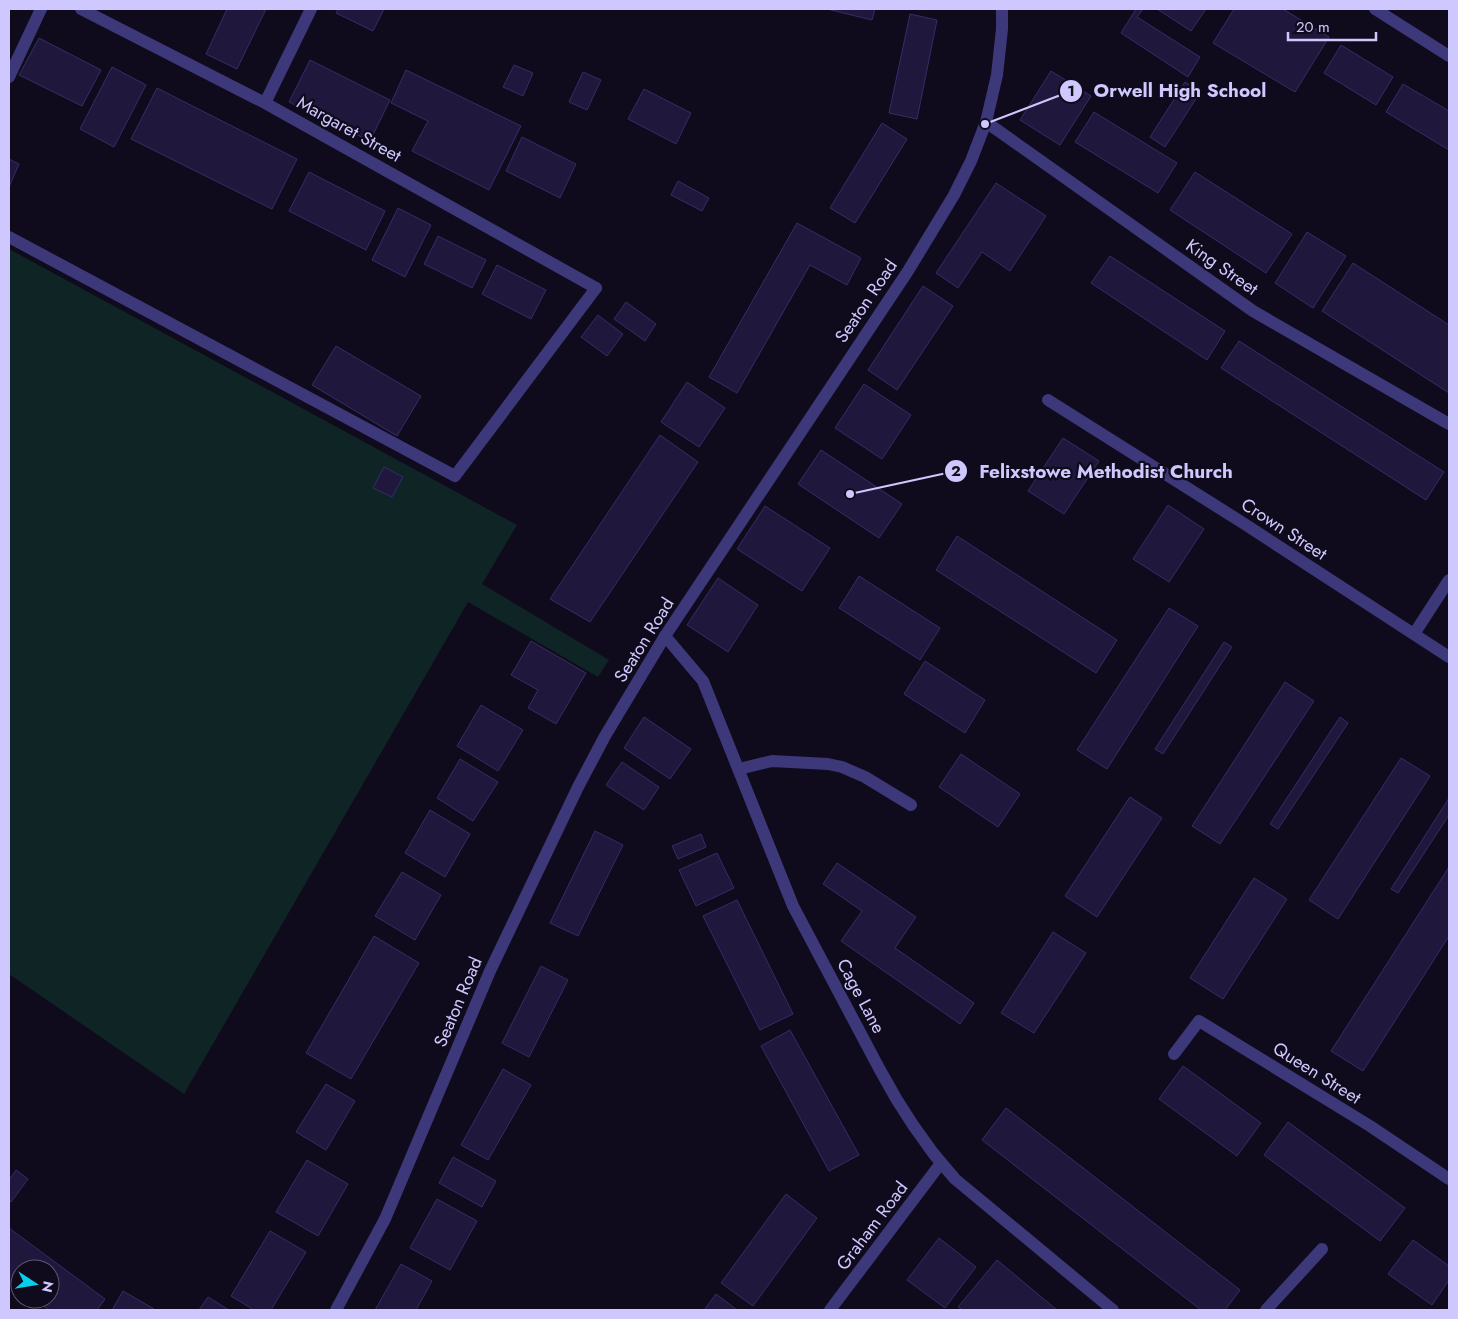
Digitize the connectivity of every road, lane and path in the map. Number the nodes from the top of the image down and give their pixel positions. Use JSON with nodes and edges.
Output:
{"nodes":[{"id":1,"x":41,"y":9,"type":"edge"},
{"id":2,"x":81,"y":9,"type":"edge"},
{"id":3,"x":310,"y":9,"type":"edge"},
{"id":4,"x":1002,"y":9,"type":"edge"},
{"id":5,"x":1375,"y":9,"type":"edge"},
{"id":6,"x":1449,"y":56,"type":"edge"},
{"id":7,"x":9,"y":78,"type":"edge"},
{"id":8,"x":265,"y":103,"type":"junction"},
{"id":9,"x":986,"y":122,"type":"junction"},
{"id":10,"x":9,"y":237,"type":"edge"},
{"id":11,"x":1048,"y":400,"type":"dead end"},
{"id":12,"x":1449,"y":424,"type":"edge"},
{"id":13,"x":1449,"y":580,"type":"edge"},
{"id":14,"x":1414,"y":634,"type":"junction"},
{"id":15,"x":665,"y":636,"type":"junction"},
{"id":16,"x":1449,"y":657,"type":"edge"},
{"id":17,"x":739,"y":769,"type":"junction"},
{"id":18,"x":911,"y":804,"type":"dead end"},
{"id":19,"x":1174,"y":1054,"type":"dead end"},
{"id":20,"x":941,"y":1163,"type":"junction"},
{"id":21,"x":1449,"y":1179,"type":"edge"},
{"id":22,"x":1322,"y":1249,"type":"dead end"},
{"id":23,"x":336,"y":1310,"type":"edge"},
{"id":24,"x":830,"y":1310,"type":"edge"},
{"id":25,"x":1113,"y":1310,"type":"edge"},
{"id":26,"x":1266,"y":1310,"type":"edge"}],
"edges":[{"from":1,"to":7,"type":"street"},
{"from":2,"to":8,"type":"street","name":"Margaret Street"},
{"from":3,"to":8,"type":"street"},
{"from":4,"to":9,"type":"street","name":"Seaton Road"},
{"from":5,"to":6,"type":"street"},
{"from":8,"to":10,"type":"street","name":"Margaret Street"},
{"from":9,"to":12,"type":"street","name":"King Street"},
{"from":9,"to":15,"type":"street","name":"Seaton Road"},
{"from":11,"to":14,"type":"street","name":"Crown Street"},
{"from":13,"to":14,"type":"street"},
{"from":14,"to":16,"type":"street","name":"Crown Street"},
{"from":15,"to":17,"type":"street","name":"Cage Lane"},
{"from":15,"to":23,"type":"street","name":"Seaton Road"},
{"from":17,"to":18,"type":"street"},
{"from":17,"to":20,"type":"street","name":"Cage Lane"},
{"from":19,"to":21,"type":"street","name":"Queen Street"},
{"from":20,"to":24,"type":"street","name":"Graham Road"},
{"from":20,"to":25,"type":"street","name":"Cage Lane"},
{"from":22,"to":26,"type":"street"}]}
